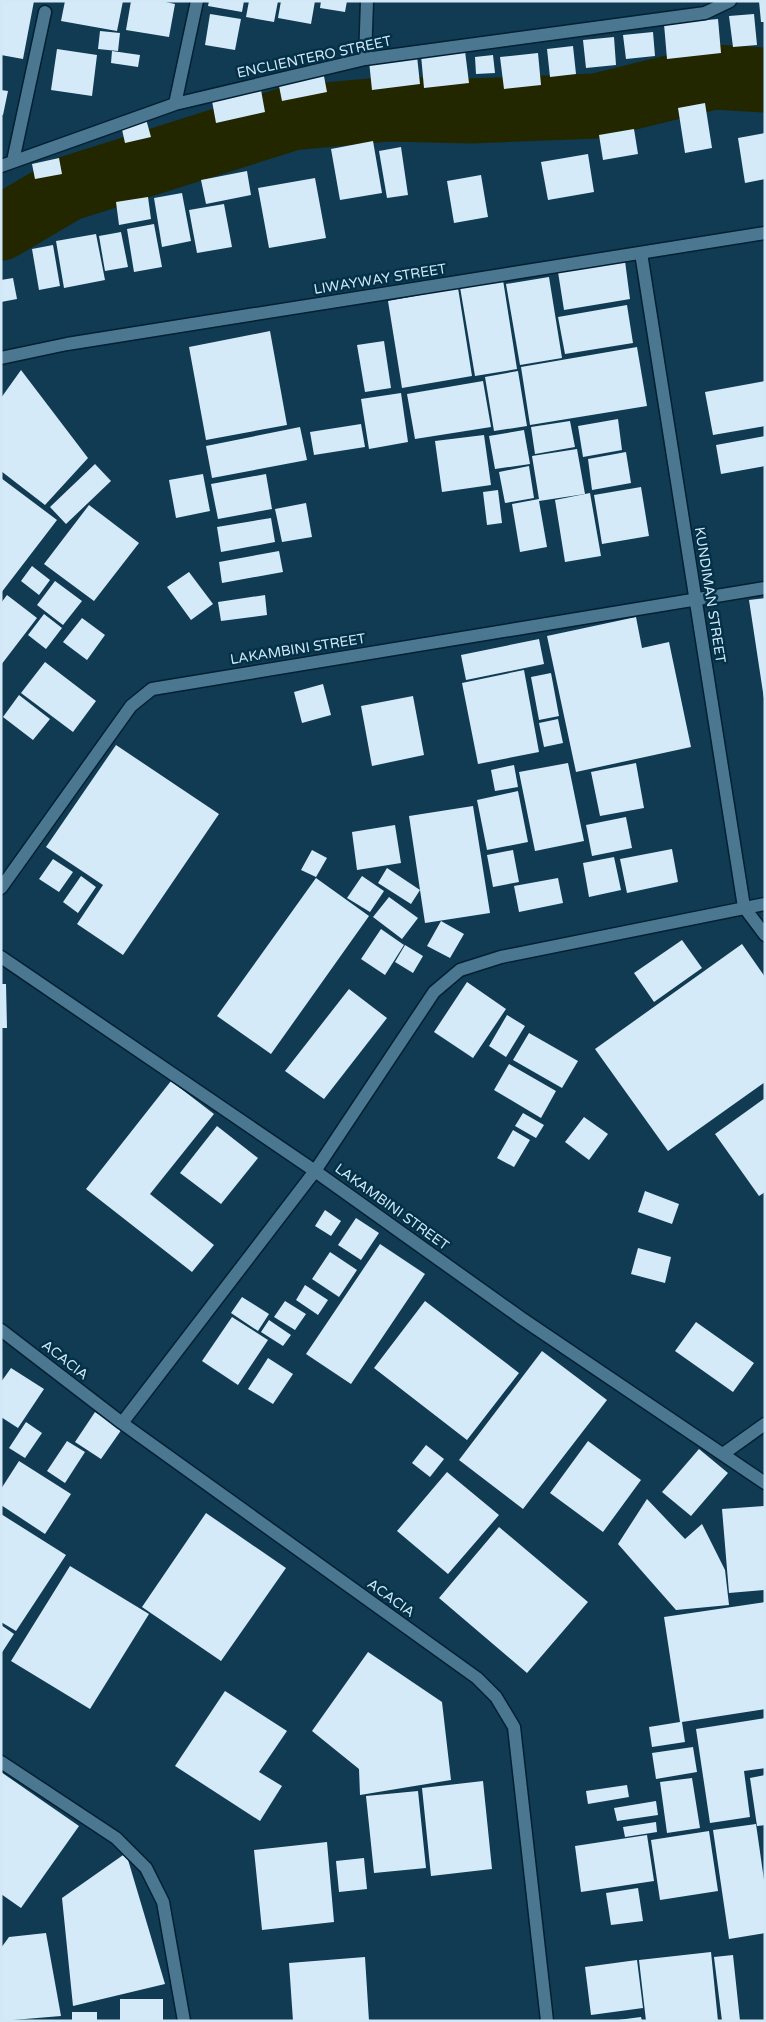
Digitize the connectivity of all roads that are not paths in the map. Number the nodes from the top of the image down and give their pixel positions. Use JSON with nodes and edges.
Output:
{"nodes":[{"id":1,"x":196,"y":1,"type":"edge"},
{"id":2,"x":367,"y":1,"type":"edge"},
{"id":3,"x":730,"y":1,"type":"edge"},
{"id":4,"x":45,"y":12,"type":"dead end"},
{"id":5,"x":365,"y":59,"type":"junction"},
{"id":6,"x":176,"y":104,"type":"junction"},
{"id":7,"x":7,"y":163,"type":"edge"},
{"id":8,"x":765,"y":233,"type":"edge"},
{"id":9,"x":641,"y":253,"type":"junction"},
{"id":10,"x":1,"y":358,"type":"edge"},
{"id":11,"x":765,"y":588,"type":"edge"},
{"id":12,"x":695,"y":599,"type":"junction"},
{"id":13,"x":1,"y":888,"type":"edge"},
{"id":14,"x":765,"y":904,"type":"edge"},
{"id":15,"x":744,"y":907,"type":"junction"},
{"id":16,"x":765,"y":935,"type":"edge"},
{"id":17,"x":1,"y":957,"type":"edge"},
{"id":18,"x":315,"y":1171,"type":"junction"},
{"id":19,"x":1,"y":1330,"type":"edge"},
{"id":20,"x":122,"y":1423,"type":"junction"},
{"id":21,"x":765,"y":1424,"type":"edge"},
{"id":22,"x":723,"y":1454,"type":"junction"},
{"id":23,"x":765,"y":1483,"type":"edge"},
{"id":24,"x":1,"y":1762,"type":"edge"},
{"id":25,"x":184,"y":2021,"type":"edge"},
{"id":26,"x":547,"y":2021,"type":"edge"}],
"edges":[{"from":1,"to":6,"type":"street"},
{"from":2,"to":5,"type":"street"},
{"from":3,"to":5,"type":"street","name":"ENCLIENTERO STREET"},
{"from":4,"to":7,"type":"street"},
{"from":5,"to":6,"type":"street","name":"ENCLIENTERO STREET"},
{"from":6,"to":7,"type":"street","name":"ENCLIENTERO STREET"},
{"from":8,"to":9,"type":"street","name":"LIWAYWAY STREET"},
{"from":9,"to":10,"type":"street","name":"LIWAYWAY STREET"},
{"from":9,"to":12,"type":"street","name":"KUNDIMAN STREET"},
{"from":11,"to":12,"type":"street","name":"LAKAMBINI STREET"},
{"from":12,"to":13,"type":"street","name":"LAKAMBINI STREET"},
{"from":12,"to":15,"type":"street","name":"KUNDIMAN STREET"},
{"from":14,"to":15,"type":"street"},
{"from":15,"to":16,"type":"street","name":"KUNDIMAN STREET"},
{"from":15,"to":18,"type":"street"},
{"from":17,"to":18,"type":"street","name":"LAKAMBINI STREET"},
{"from":18,"to":20,"type":"street"},
{"from":18,"to":22,"type":"street","name":"LAKAMBINI STREET"},
{"from":19,"to":20,"type":"street","name":"ACACIA"},
{"from":20,"to":26,"type":"street","name":"ACACIA"},
{"from":21,"to":22,"type":"street"},
{"from":22,"to":23,"type":"street","name":"LAKAMBINI STREET"},
{"from":24,"to":25,"type":"street"}]}
